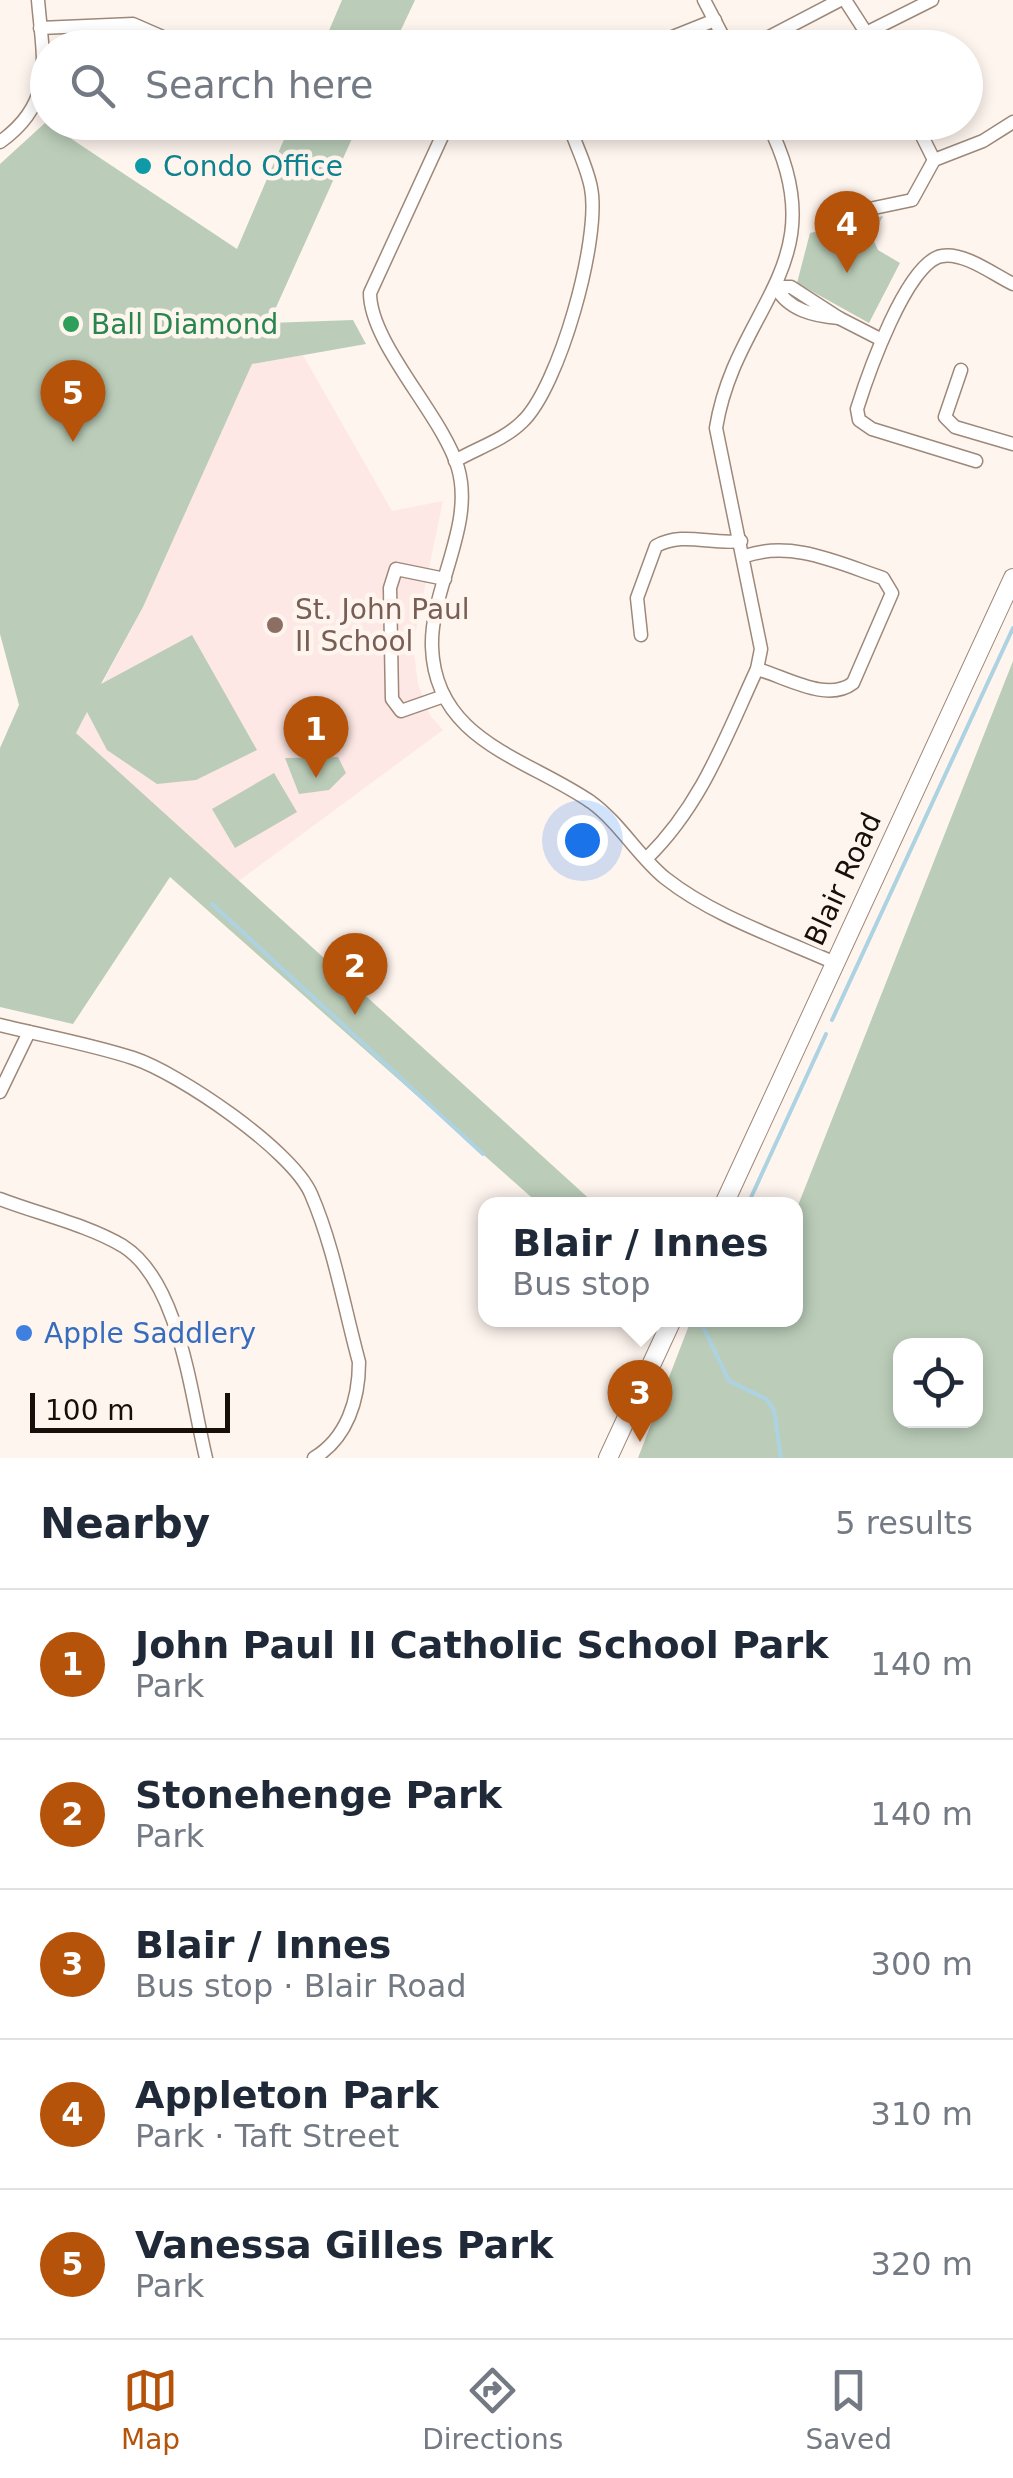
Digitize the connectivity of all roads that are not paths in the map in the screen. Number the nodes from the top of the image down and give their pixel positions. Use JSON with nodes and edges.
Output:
{"nodes":[{"id":1,"x":38,"y":0,"type":"edge"},
{"id":2,"x":704,"y":0,"type":"edge"},
{"id":3,"x":842,"y":0,"type":"edge"},
{"id":4,"x":932,"y":0,"type":"edge"},
{"id":5,"x":715,"y":20,"type":"junction"},
{"id":6,"x":40,"y":28,"type":"joint"},
{"id":7,"x":147,"y":30,"type":"edge"},
{"id":8,"x":690,"y":30,"type":"edge"},
{"id":9,"x":720,"y":30,"type":"edge"},
{"id":10,"x":783,"y":30,"type":"edge"},
{"id":11,"x":866,"y":30,"type":"edge"},
{"id":12,"x":872,"y":30,"type":"edge"},
{"id":13,"x":30,"y":111,"type":"edge"},
{"id":14,"x":1013,"y":122,"type":"edge"},
{"id":15,"x":440,"y":140,"type":"edge"},
{"id":16,"x":574,"y":140,"type":"edge"},
{"id":17,"x":775,"y":140,"type":"edge"},
{"id":18,"x":924,"y":140,"type":"edge"},
{"id":19,"x":0,"y":142,"type":"edge"},
{"id":20,"x":934,"y":160,"type":"junction"},
{"id":21,"x":836,"y":216,"type":"dead end"},
{"id":22,"x":1013,"y":284,"type":"edge"},
{"id":23,"x":776,"y":287,"type":"junction"},
{"id":24,"x":882,"y":340,"type":"junction"},
{"id":25,"x":961,"y":370,"type":"dead end"},
{"id":26,"x":1013,"y":444,"type":"edge"},
{"id":27,"x":455,"y":461,"type":"junction"},
{"id":28,"x":976,"y":461,"type":"dead end"},
{"id":29,"x":741,"y":541,"type":"junction"},
{"id":30,"x":745,"y":556,"type":"junction"},
{"id":31,"x":445,"y":578,"type":"junction"},
{"id":32,"x":1013,"y":578,"type":"edge"},
{"id":33,"x":641,"y":635,"type":"dead end"},
{"id":34,"x":757,"y":669,"type":"junction"},
{"id":35,"x":444,"y":696,"type":"junction"},
{"id":36,"x":646,"y":858,"type":"junction"},
{"id":37,"x":834,"y":963,"type":"junction"},
{"id":38,"x":0,"y":1025,"type":"edge"},
{"id":39,"x":29,"y":1032,"type":"junction"},
{"id":40,"x":0,"y":1092,"type":"edge"},
{"id":41,"x":727,"y":1197,"type":"edge"},
{"id":42,"x":0,"y":1199,"type":"edge"},
{"id":43,"x":669,"y":1327,"type":"edge"},
{"id":44,"x":206,"y":1458,"type":"edge"},
{"id":45,"x":314,"y":1458,"type":"edge"},
{"id":46,"x":608,"y":1458,"type":"edge"}],
"edges":[{"from":1,"to":6,"type":"street"},
{"from":2,"to":5,"type":"street"},
{"from":3,"to":10,"type":"street"},
{"from":3,"to":11,"type":"street"},
{"from":4,"to":12,"type":"street"},
{"from":5,"to":8,"type":"street"},
{"from":5,"to":9,"type":"street"},
{"from":6,"to":7,"type":"street"},
{"from":13,"to":19,"type":"street"},
{"from":14,"to":20,"type":"street"},
{"from":15,"to":27,"type":"street"},
{"from":16,"to":27,"type":"street"},
{"from":17,"to":23,"type":"street"},
{"from":18,"to":20,"type":"street"},
{"from":20,"to":21,"type":"street"},
{"from":22,"to":24,"type":"street"},
{"from":23,"to":24,"type":"street"},
{"from":23,"to":29,"type":"street"},
{"from":24,"to":28,"type":"street"},
{"from":25,"to":26,"type":"street"},
{"from":27,"to":31,"type":"street"},
{"from":29,"to":30,"type":"street"},
{"from":29,"to":33,"type":"street"},
{"from":30,"to":34,"type":"street"},
{"from":30,"to":34,"type":"street"},
{"from":31,"to":35,"type":"street"},
{"from":31,"to":35,"type":"street"},
{"from":32,"to":37,"type":"main road","name":"Blair Road"},
{"from":34,"to":36,"type":"street"},
{"from":35,"to":36,"type":"street"},
{"from":36,"to":37,"type":"street"},
{"from":37,"to":41,"type":"main road","name":"Blair Road"},
{"from":38,"to":39,"type":"street"},
{"from":39,"to":40,"type":"street"},
{"from":39,"to":45,"type":"street"},
{"from":42,"to":44,"type":"street"},
{"from":43,"to":46,"type":"main road"}]}
